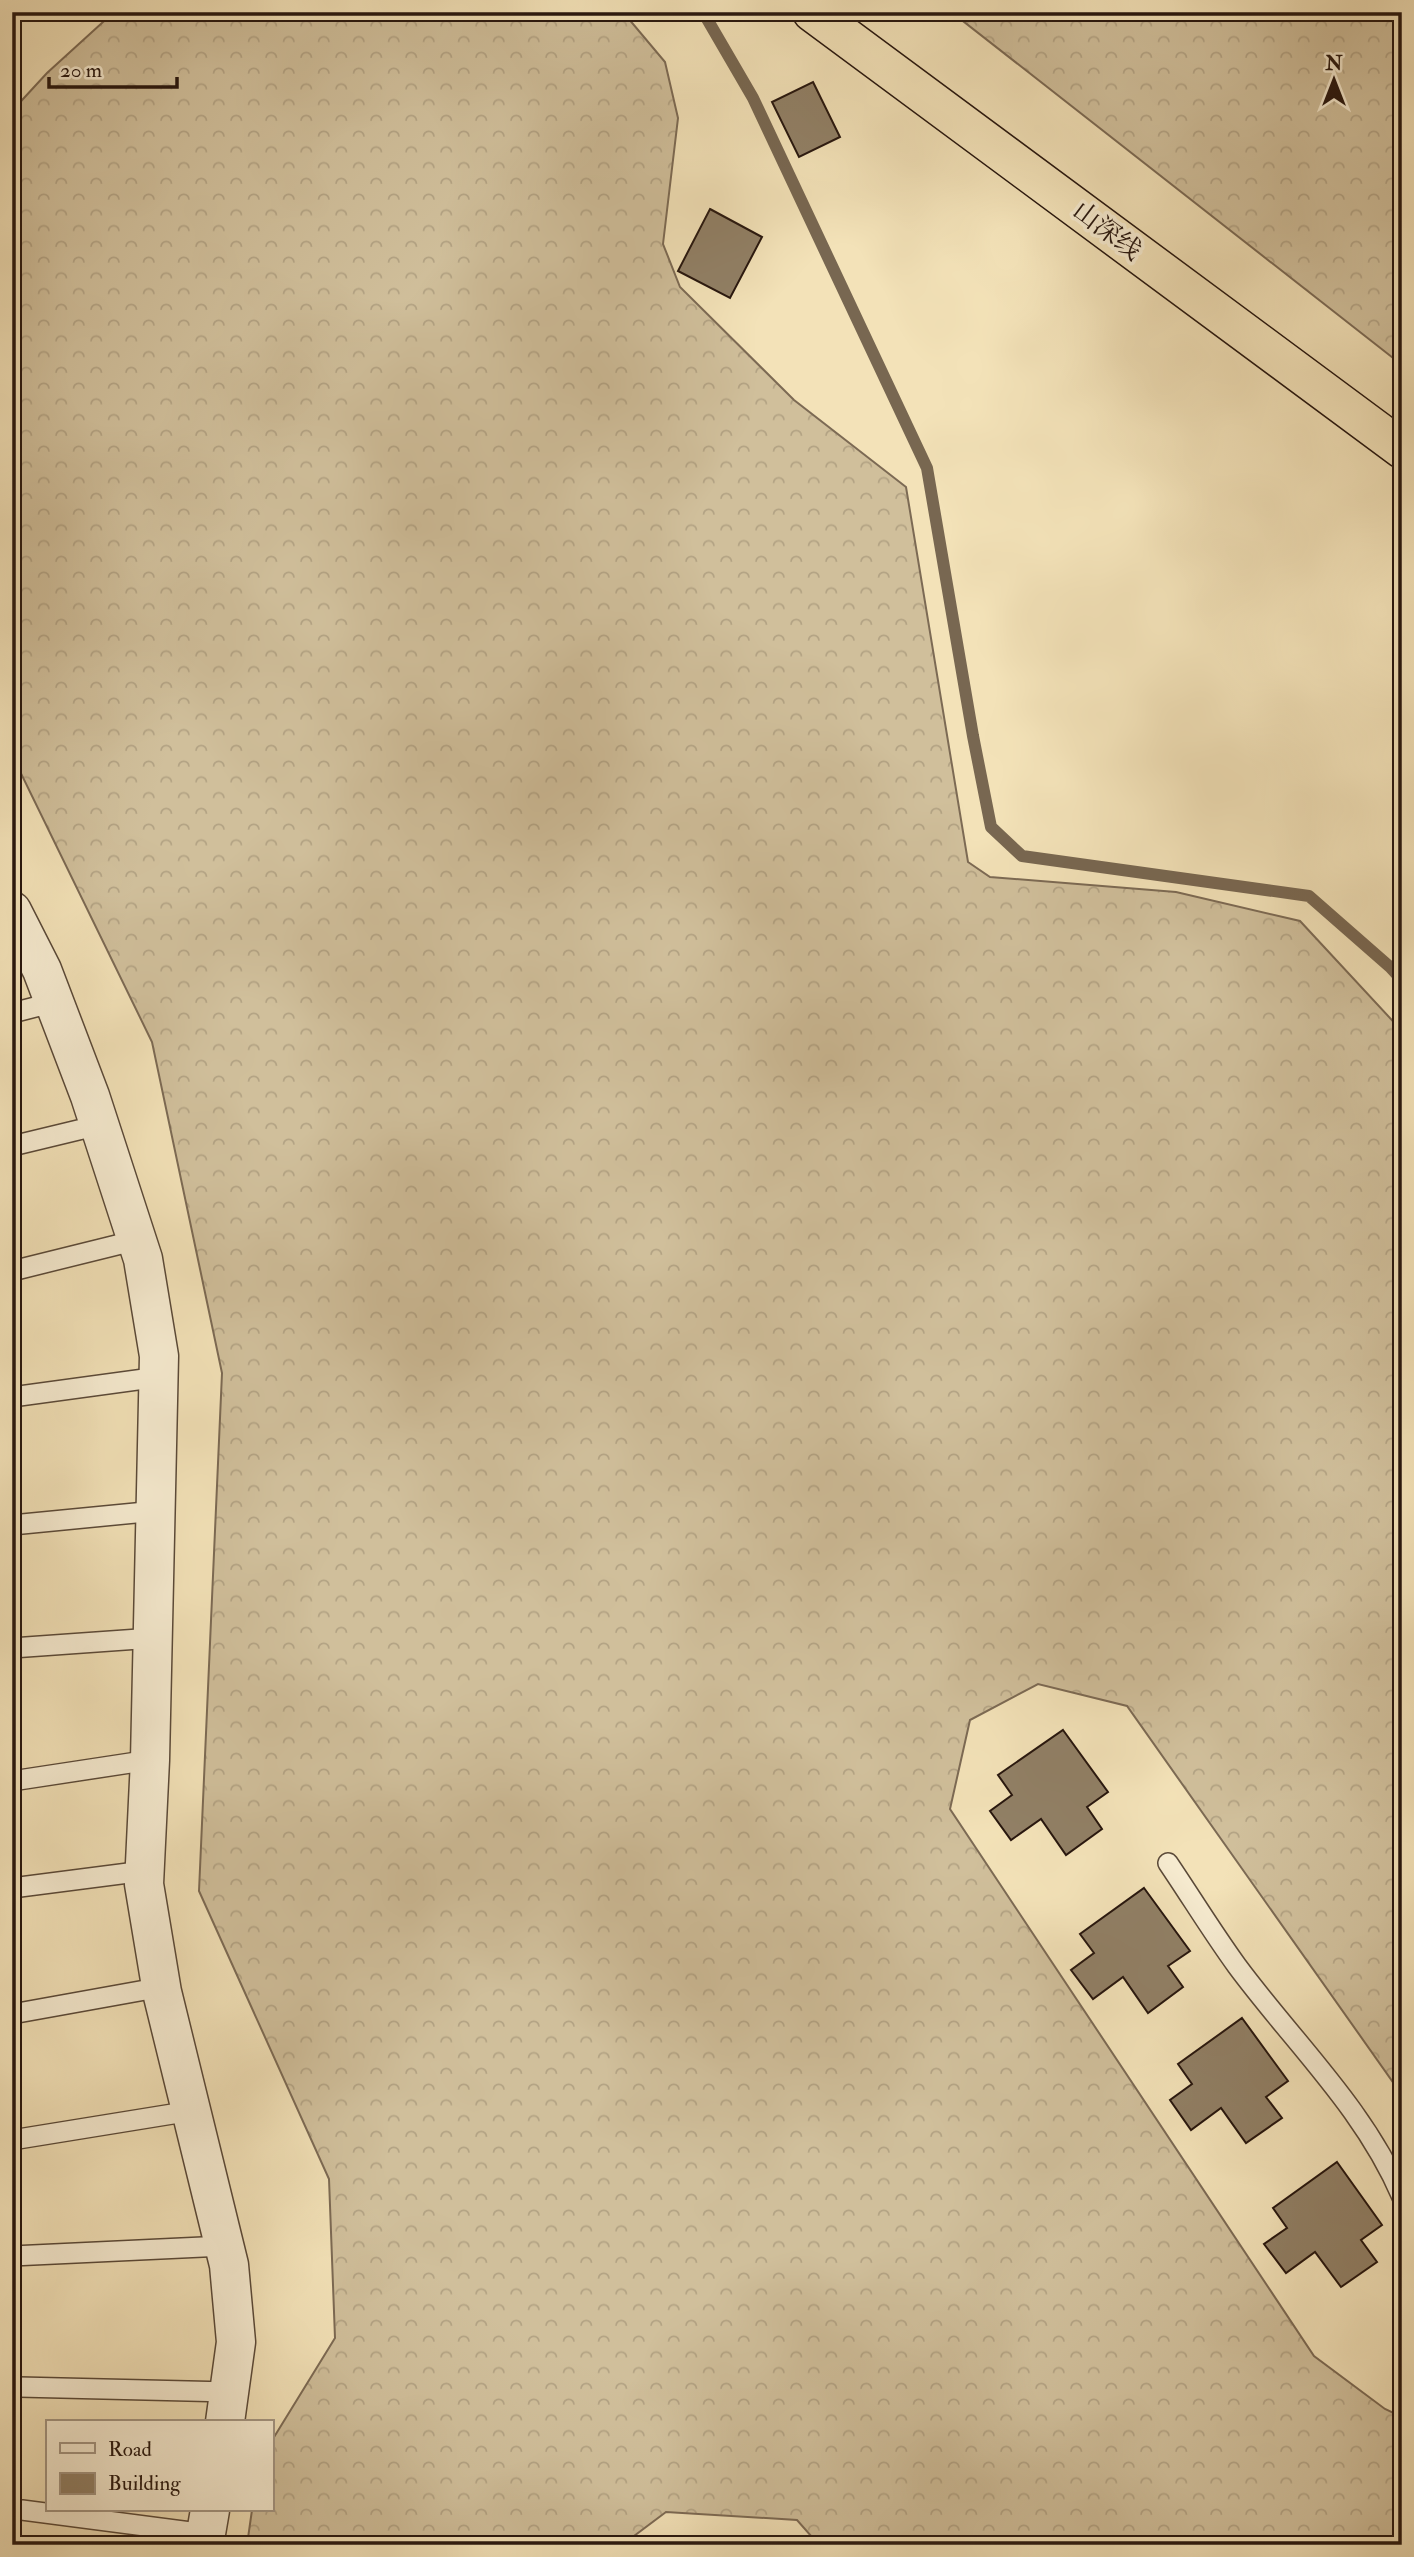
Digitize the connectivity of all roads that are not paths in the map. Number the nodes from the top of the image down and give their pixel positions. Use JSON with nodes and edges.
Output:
{"nodes":[{"id":1,"x":812,"y":12,"type":"edge"},
{"id":2,"x":1402,"y":449,"type":"edge"},
{"id":3,"x":12,"y":911,"type":"edge"},
{"id":4,"x":55,"y":1002,"type":"junction"},
{"id":5,"x":12,"y":1013,"type":"edge"},
{"id":6,"x":99,"y":1125,"type":"junction"},
{"id":7,"x":12,"y":1146,"type":"edge"},
{"id":8,"x":137,"y":1240,"type":"junction"},
{"id":9,"x":12,"y":1271,"type":"edge"},
{"id":10,"x":159,"y":1377,"type":"junction"},
{"id":11,"x":12,"y":1397,"type":"edge"},
{"id":12,"x":156,"y":1511,"type":"junction"},
{"id":13,"x":12,"y":1525,"type":"edge"},
{"id":14,"x":153,"y":1638,"type":"junction"},
{"id":15,"x":12,"y":1648,"type":"edge"},
{"id":16,"x":150,"y":1760,"type":"junction"},
{"id":17,"x":12,"y":1781,"type":"edge"},
{"id":18,"x":1168,"y":1863,"type":"dead end"},
{"id":19,"x":144,"y":1871,"type":"junction"},
{"id":20,"x":12,"y":1888,"type":"edge"},
{"id":21,"x":162,"y":1987,"type":"junction"},
{"id":22,"x":12,"y":2014,"type":"edge"},
{"id":23,"x":191,"y":2111,"type":"junction"},
{"id":24,"x":12,"y":2140,"type":"edge"},
{"id":25,"x":1402,"y":2197,"type":"edge"},
{"id":26,"x":224,"y":2246,"type":"junction"},
{"id":27,"x":12,"y":2256,"type":"edge"},
{"id":28,"x":19,"y":2387,"type":"dead end"},
{"id":29,"x":228,"y":2407,"type":"edge"},
{"id":30,"x":22,"y":2510,"type":"dead end"},
{"id":31,"x":207,"y":2529,"type":"edge"}],
"edges":[{"from":1,"to":2,"type":"highway","name":"山深线"},
{"from":3,"to":4,"type":"street"},
{"from":4,"to":5,"type":"lane"},
{"from":4,"to":6,"type":"street"},
{"from":6,"to":7,"type":"lane"},
{"from":6,"to":8,"type":"street"},
{"from":8,"to":9,"type":"lane"},
{"from":8,"to":10,"type":"street"},
{"from":10,"to":11,"type":"lane"},
{"from":10,"to":12,"type":"street"},
{"from":12,"to":13,"type":"lane"},
{"from":12,"to":14,"type":"street"},
{"from":14,"to":15,"type":"lane"},
{"from":14,"to":16,"type":"street"},
{"from":16,"to":17,"type":"lane"},
{"from":16,"to":19,"type":"street"},
{"from":18,"to":25,"type":"lane"},
{"from":19,"to":20,"type":"lane"},
{"from":19,"to":21,"type":"street"},
{"from":21,"to":22,"type":"lane"},
{"from":21,"to":23,"type":"street"},
{"from":23,"to":24,"type":"lane"},
{"from":23,"to":26,"type":"street"},
{"from":26,"to":27,"type":"lane"},
{"from":26,"to":29,"type":"street"},
{"from":28,"to":29,"type":"lane"},
{"from":30,"to":31,"type":"lane"}]}
